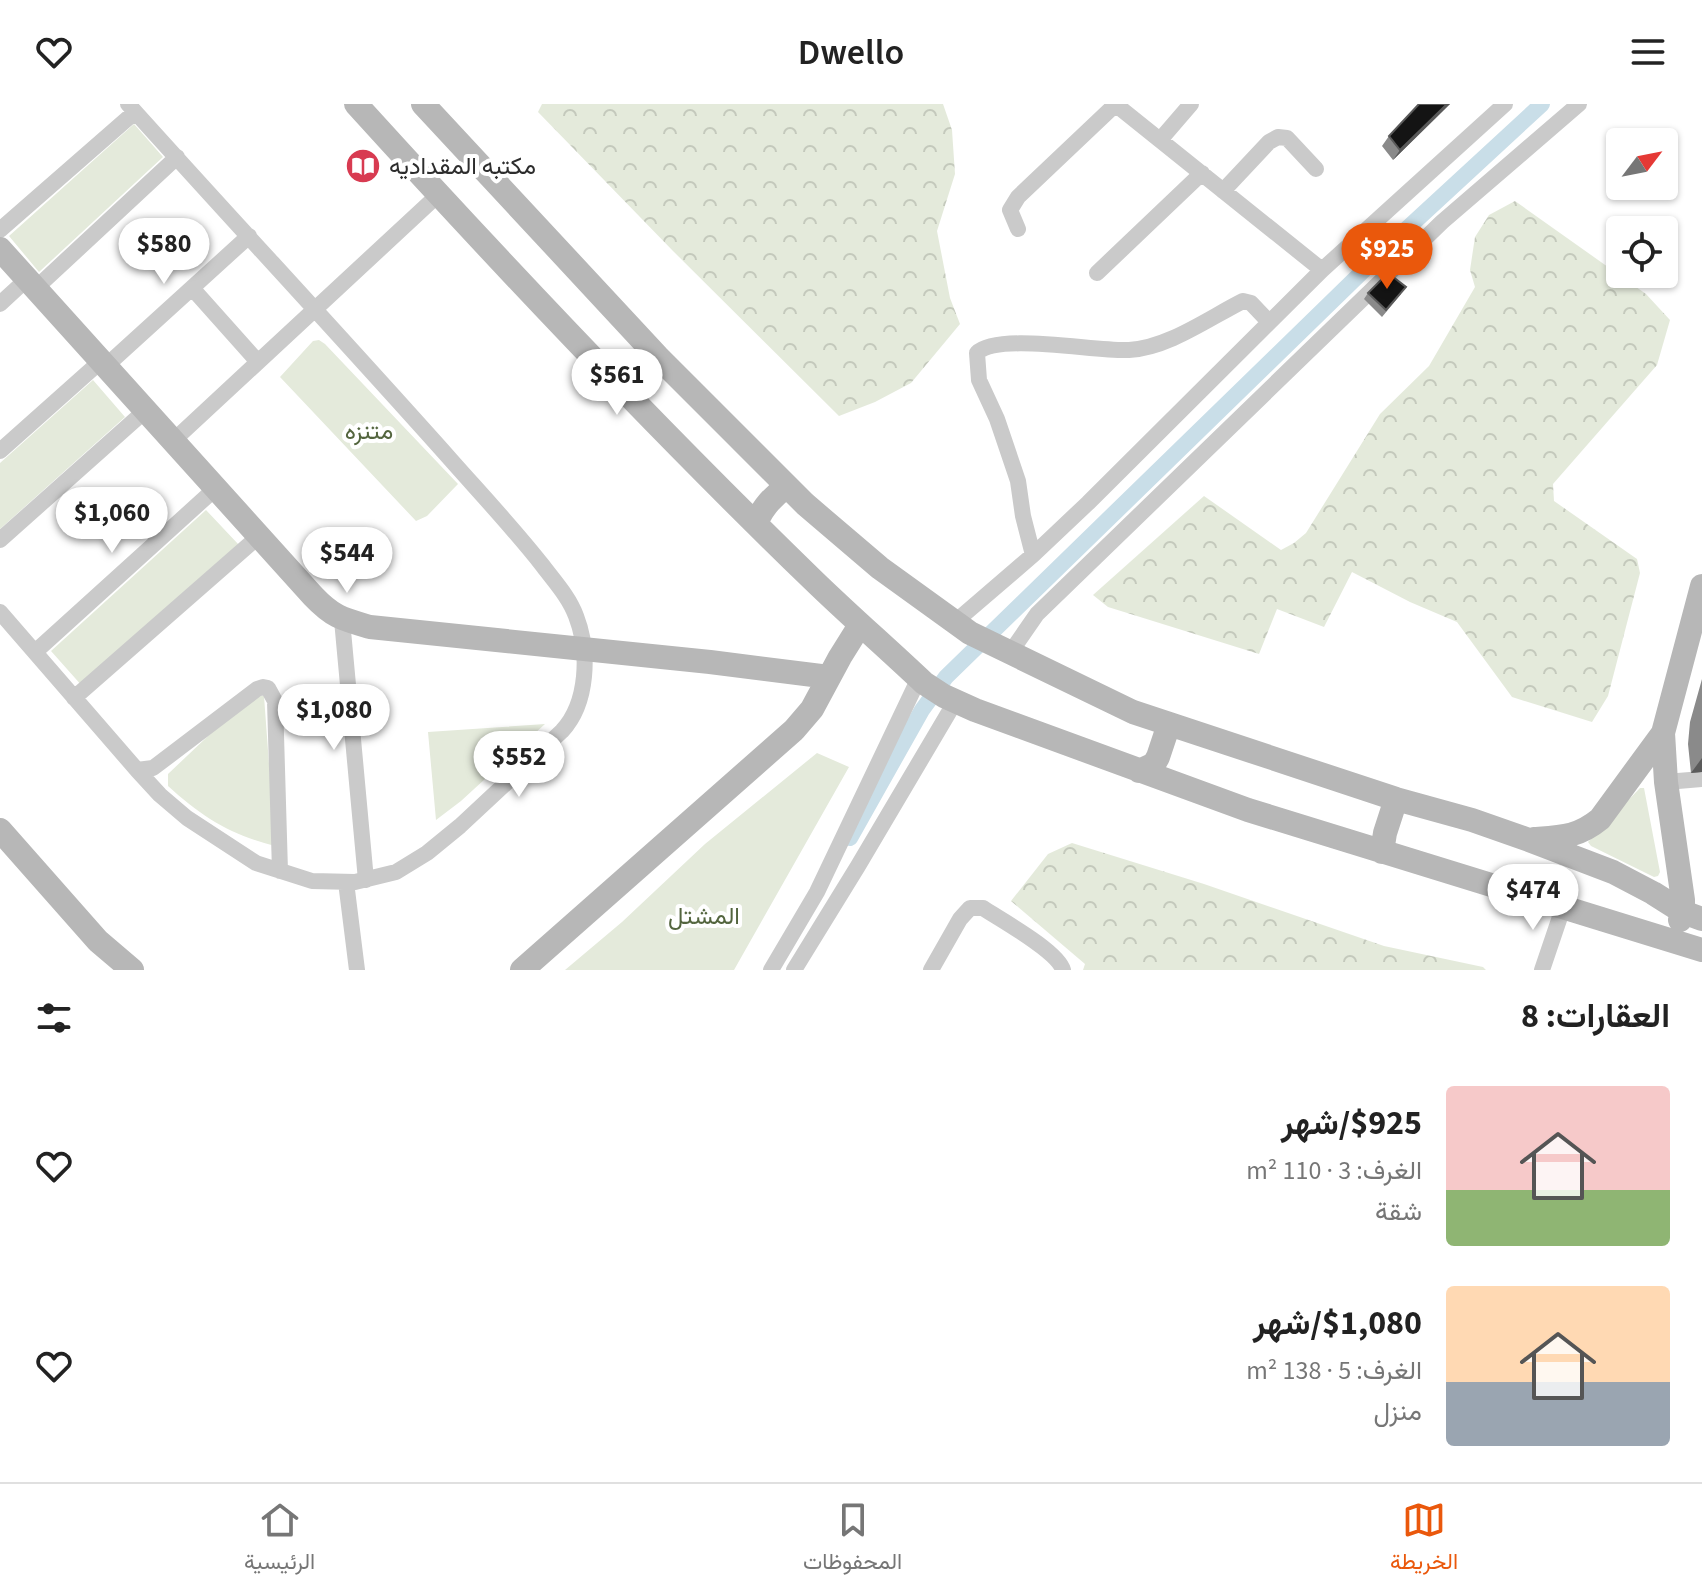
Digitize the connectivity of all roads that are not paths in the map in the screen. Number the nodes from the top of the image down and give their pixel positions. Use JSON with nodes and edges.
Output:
{"nodes":[{"id":1,"x":423,"y":104,"type":"edge"},
{"id":2,"x":1115,"y":104,"type":"edge"},
{"id":3,"x":1191,"y":104,"type":"edge"},
{"id":4,"x":1505,"y":104,"type":"edge"},
{"id":5,"x":1579,"y":104,"type":"edge"},
{"id":6,"x":359,"y":105,"type":"edge"},
{"id":7,"x":132,"y":108,"type":"edge"},
{"id":8,"x":1160,"y":140,"type":"junction"},
{"id":9,"x":177,"y":157,"type":"junction"},
{"id":10,"x":1316,"y":169,"type":"dead end"},
{"id":11,"x":1202,"y":173,"type":"junction"},
{"id":12,"x":1223,"y":191,"type":"junction"},
{"id":13,"x":439,"y":194,"type":"junction"},
{"id":14,"x":1018,"y":229,"type":"dead end"},
{"id":15,"x":0,"y":230,"type":"edge"},
{"id":16,"x":249,"y":236,"type":"junction"},
{"id":17,"x":0,"y":249,"type":"edge"},
{"id":18,"x":1322,"y":270,"type":"junction"},
{"id":19,"x":1097,"y":273,"type":"dead end"},
{"id":20,"x":31,"y":284,"type":"junction"},
{"id":21,"x":192,"y":288,"type":"junction"},
{"id":22,"x":0,"y":304,"type":"edge"},
{"id":23,"x":316,"y":309,"type":"junction"},
{"id":24,"x":1269,"y":322,"type":"junction"},
{"id":25,"x":658,"y":357,"type":"junction"},
{"id":26,"x":258,"y":362,"type":"junction"},
{"id":27,"x":104,"y":364,"type":"junction"},
{"id":28,"x":626,"y":392,"type":"junction"},
{"id":29,"x":146,"y":410,"type":"junction"},
{"id":30,"x":173,"y":441,"type":"junction"},
{"id":31,"x":0,"y":451,"type":"edge"},
{"id":32,"x":787,"y":487,"type":"junction"},
{"id":33,"x":216,"y":488,"type":"junction"},
{"id":34,"x":756,"y":523,"type":"junction"},
{"id":35,"x":259,"y":536,"type":"junction"},
{"id":36,"x":0,"y":540,"type":"edge"},
{"id":37,"x":1033,"y":555,"type":"junction"},
{"id":38,"x":1702,"y":586,"type":"edge"},
{"id":39,"x":0,"y":612,"type":"edge"},
{"id":40,"x":342,"y":620,"type":"junction"},
{"id":41,"x":860,"y":625,"type":"junction"},
{"id":42,"x":962,"y":628,"type":"junction"},
{"id":43,"x":583,"y":649,"type":"junction"},
{"id":44,"x":1002,"y":649,"type":"junction"},
{"id":45,"x":35,"y":652,"type":"junction"},
{"id":46,"x":829,"y":677,"type":"junction"},
{"id":47,"x":936,"y":690,"type":"junction"},
{"id":48,"x":74,"y":698,"type":"junction"},
{"id":49,"x":1169,"y":724,"type":"junction"},
{"id":50,"x":1663,"y":733,"type":"junction"},
{"id":51,"x":137,"y":770,"type":"junction"},
{"id":52,"x":1139,"y":771,"type":"junction"},
{"id":53,"x":1702,"y":779,"type":"edge"},
{"id":54,"x":1666,"y":782,"type":"junction"},
{"id":55,"x":1396,"y":799,"type":"junction"},
{"id":56,"x":0,"y":830,"type":"edge"},
{"id":57,"x":1529,"y":840,"type":"junction"},
{"id":58,"x":1382,"y":852,"type":"junction"},
{"id":59,"x":280,"y":871,"type":"junction"},
{"id":60,"x":366,"y":880,"type":"junction"},
{"id":61,"x":346,"y":882,"type":"junction"},
{"id":62,"x":1563,"y":908,"type":"junction"},
{"id":63,"x":1692,"y":915,"type":"edge"},
{"id":64,"x":1651,"y":935,"type":"junction"},
{"id":65,"x":1702,"y":950,"type":"edge"},
{"id":66,"x":355,"y":969,"type":"edge"},
{"id":67,"x":132,"y":970,"type":"edge"},
{"id":68,"x":522,"y":970,"type":"edge"},
{"id":69,"x":771,"y":970,"type":"edge"},
{"id":70,"x":794,"y":970,"type":"edge"},
{"id":71,"x":931,"y":970,"type":"edge"},
{"id":72,"x":1063,"y":970,"type":"edge"},
{"id":73,"x":1542,"y":970,"type":"edge"}],
"edges":[{"from":1,"to":25,"type":"main road"},
{"from":2,"to":8,"type":"street"},
{"from":2,"to":14,"type":"street"},
{"from":3,"to":8,"type":"street"},
{"from":4,"to":18,"type":"street"},
{"from":5,"to":44,"type":"street"},
{"from":6,"to":13,"type":"main road"},
{"from":7,"to":9,"type":"street"},
{"from":7,"to":15,"type":"street"},
{"from":8,"to":11,"type":"street"},
{"from":9,"to":16,"type":"street"},
{"from":9,"to":20,"type":"street"},
{"from":10,"to":12,"type":"street"},
{"from":11,"to":12,"type":"street"},
{"from":11,"to":19,"type":"street"},
{"from":12,"to":18,"type":"street"},
{"from":13,"to":23,"type":"street"},
{"from":13,"to":28,"type":"main road"},
{"from":16,"to":21,"type":"street"},
{"from":16,"to":23,"type":"street"},
{"from":17,"to":20,"type":"main road"},
{"from":18,"to":24,"type":"street"},
{"from":20,"to":22,"type":"street"},
{"from":20,"to":27,"type":"main road"},
{"from":21,"to":26,"type":"street"},
{"from":21,"to":27,"type":"street"},
{"from":23,"to":26,"type":"street"},
{"from":23,"to":43,"type":"street"},
{"from":24,"to":37,"type":"street"},
{"from":24,"to":37,"type":"street"},
{"from":25,"to":28,"type":"main road"},
{"from":25,"to":32,"type":"main road"},
{"from":26,"to":30,"type":"street"},
{"from":27,"to":29,"type":"main road"},
{"from":27,"to":31,"type":"street"},
{"from":28,"to":34,"type":"main road"},
{"from":29,"to":30,"type":"main road"},
{"from":29,"to":36,"type":"street"},
{"from":30,"to":33,"type":"main road"},
{"from":32,"to":34,"type":"main road"},
{"from":32,"to":42,"type":"main road"},
{"from":33,"to":35,"type":"main road"},
{"from":33,"to":45,"type":"street"},
{"from":34,"to":41,"type":"main road"},
{"from":35,"to":40,"type":"main road"},
{"from":35,"to":48,"type":"street"},
{"from":37,"to":42,"type":"street"},
{"from":38,"to":50,"type":"main road"},
{"from":39,"to":45,"type":"street"},
{"from":40,"to":43,"type":"main road"},
{"from":40,"to":60,"type":"street"},
{"from":41,"to":46,"type":"main road"},
{"from":41,"to":47,"type":"main road"},
{"from":42,"to":44,"type":"main road"},
{"from":43,"to":46,"type":"main road"},
{"from":43,"to":60,"type":"street"},
{"from":44,"to":49,"type":"main road"},
{"from":45,"to":48,"type":"street"},
{"from":46,"to":68,"type":"main road"},
{"from":47,"to":52,"type":"main road"},
{"from":47,"to":69,"type":"street"},
{"from":47,"to":70,"type":"street"},
{"from":48,"to":51,"type":"street"},
{"from":49,"to":52,"type":"main road"},
{"from":49,"to":55,"type":"main road"},
{"from":50,"to":54,"type":"main road"},
{"from":50,"to":57,"type":"main road"},
{"from":51,"to":59,"type":"street"},
{"from":51,"to":59,"type":"street"},
{"from":52,"to":58,"type":"main road"},
{"from":53,"to":54,"type":"street"},
{"from":54,"to":63,"type":"main road"},
{"from":55,"to":57,"type":"main road"},
{"from":55,"to":58,"type":"main road"},
{"from":56,"to":67,"type":"main road"},
{"from":57,"to":63,"type":"main road"},
{"from":58,"to":62,"type":"main road"},
{"from":59,"to":61,"type":"street"},
{"from":60,"to":61,"type":"street"},
{"from":61,"to":66,"type":"street"},
{"from":62,"to":64,"type":"main road"},
{"from":62,"to":73,"type":"street"},
{"from":63,"to":64,"type":"main road"},
{"from":64,"to":65,"type":"main road"},
{"from":71,"to":72,"type":"street"}]}
